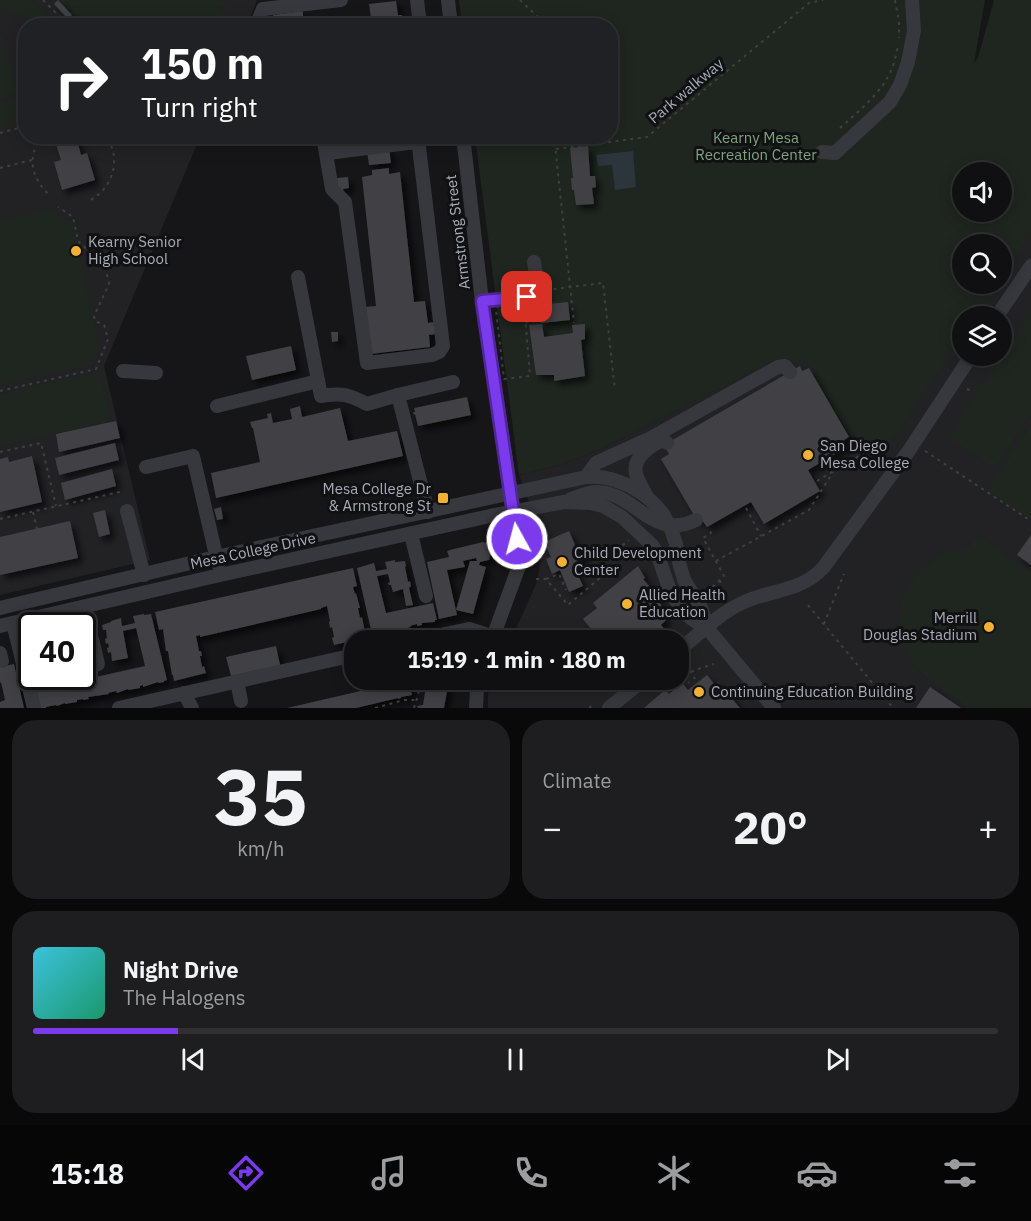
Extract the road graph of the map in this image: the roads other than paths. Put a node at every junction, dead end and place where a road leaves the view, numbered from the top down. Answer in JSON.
{"nodes":[{"id":1,"x":341,"y":0,"type":"edge"},
{"id":2,"x":417,"y":0,"type":"edge"},
{"id":3,"x":448,"y":0,"type":"edge"},
{"id":4,"x":912,"y":0,"type":"edge"},
{"id":5,"x":259,"y":18,"type":"edge"},
{"id":6,"x":419,"y":18,"type":"edge"},
{"id":7,"x":450,"y":18,"type":"edge"},
{"id":8,"x":325,"y":144,"type":"edge"},
{"id":9,"x":400,"y":144,"type":"edge"},
{"id":10,"x":417,"y":144,"type":"edge"},
{"id":11,"x":465,"y":144,"type":"edge"},
{"id":12,"x":822,"y":152,"type":"dead end"},
{"id":13,"x":327,"y":153,"type":"junction"},
{"id":14,"x":534,"y":262,"type":"dead end"},
{"id":15,"x":1031,"y":266,"type":"edge"},
{"id":16,"x":298,"y":277,"type":"dead end"},
{"id":17,"x":482,"y":301,"type":"junction"},
{"id":18,"x":1004,"y":306,"type":"edge"},
{"id":19,"x":964,"y":366,"type":"edge"},
{"id":20,"x":123,"y":371,"type":"dead end"},
{"id":21,"x":790,"y":372,"type":"dead end"},
{"id":22,"x":156,"y":373,"type":"dead end"},
{"id":23,"x":318,"y":381,"type":"junction"},
{"id":24,"x":453,"y":382,"type":"dead end"},
{"id":25,"x":398,"y":395,"type":"junction"},
{"id":26,"x":217,"y":406,"type":"dead end"},
{"id":27,"x":667,"y":443,"type":"dead end"},
{"id":28,"x":146,"y":467,"type":"dead end"},
{"id":29,"x":586,"y":477,"type":"junction"},
{"id":30,"x":511,"y":493,"type":"junction"},
{"id":31,"x":647,"y":497,"type":"junction"},
{"id":32,"x":564,"y":502,"type":"junction"},
{"id":33,"x":127,"y":511,"type":"dead end"},
{"id":34,"x":428,"y":512,"type":"junction"},
{"id":35,"x":514,"y":513,"type":"junction"},
{"id":36,"x":696,"y":520,"type":"dead end"},
{"id":37,"x":411,"y":534,"type":"junction"},
{"id":38,"x":216,"y":557,"type":"junction"},
{"id":39,"x":144,"y":575,"type":"junction"},
{"id":40,"x":220,"y":575,"type":"junction"},
{"id":41,"x":426,"y":596,"type":"dead end"},
{"id":42,"x":84,"y":607,"type":"junction"},
{"id":43,"x":0,"y":608,"type":"edge"},
{"id":44,"x":7,"y":625,"type":"edge"},
{"id":45,"x":707,"y":628,"type":"junction"},
{"id":46,"x":496,"y":630,"type":"edge"},
{"id":47,"x":689,"y":642,"type":"edge"},
{"id":48,"x":344,"y":657,"type":"edge"},
{"id":49,"x":98,"y":664,"type":"dead end"},
{"id":50,"x":237,"y":681,"type":"junction"},
{"id":51,"x":477,"y":690,"type":"edge"},
{"id":52,"x":631,"y":690,"type":"edge"},
{"id":53,"x":184,"y":693,"type":"junction"},
{"id":54,"x":241,"y":701,"type":"dead end"},
{"id":55,"x":34,"y":708,"type":"edge"},
{"id":56,"x":119,"y":708,"type":"edge"},
{"id":57,"x":192,"y":708,"type":"edge"},
{"id":58,"x":476,"y":708,"type":"edge"},
{"id":59,"x":609,"y":708,"type":"edge"},
{"id":60,"x":774,"y":708,"type":"edge"}],
"edges":[{"from":1,"to":5,"type":"street"},
{"from":2,"to":6,"type":"street"},
{"from":3,"to":7,"type":"street"},
{"from":4,"to":12,"type":"street"},
{"from":8,"to":13,"type":"street"},
{"from":9,"to":13,"type":"street"},
{"from":10,"to":13,"type":"street"},
{"from":11,"to":17,"type":"street","name":"Armstrong Street"},
{"from":14,"to":17,"type":"street"},
{"from":15,"to":18,"type":"street"},
{"from":16,"to":23,"type":"street"},
{"from":17,"to":30,"type":"street","name":"Armstrong Street"},
{"from":19,"to":45,"type":"street"},
{"from":20,"to":22,"type":"street"},
{"from":21,"to":29,"type":"street"},
{"from":23,"to":25,"type":"street"},
{"from":23,"to":26,"type":"street"},
{"from":24,"to":25,"type":"street"},
{"from":25,"to":34,"type":"street"},
{"from":27,"to":31,"type":"street"},
{"from":28,"to":38,"type":"street"},
{"from":29,"to":30,"type":"street","name":"Mesa College Drive"},
{"from":29,"to":31,"type":"street"},
{"from":30,"to":34,"type":"street","name":"Mesa College Drive"},
{"from":30,"to":35,"type":"street","name":"Armstrong Street"},
{"from":31,"to":45,"type":"street","bridge":true},
{"from":32,"to":35,"type":"street","name":"Mesa College Drive"},
{"from":32,"to":36,"type":"street"},
{"from":32,"to":45,"type":"street"},
{"from":33,"to":39,"type":"street"},
{"from":34,"to":38,"type":"street","name":"Mesa College Drive"},
{"from":35,"to":37,"type":"street","name":"Mesa College Drive"},
{"from":35,"to":46,"type":"street","name":"Armstrong Street"},
{"from":37,"to":40,"type":"street","name":"Mesa College Drive"},
{"from":37,"to":41,"type":"street"},
{"from":38,"to":39,"type":"street","name":"Mesa College Drive"},
{"from":38,"to":40,"type":"street"},
{"from":39,"to":43,"type":"street","name":"Mesa College Drive"},
{"from":40,"to":42,"type":"street","name":"Mesa College Drive"},
{"from":42,"to":44,"type":"street","name":"Mesa College Drive"},
{"from":42,"to":49,"type":"street"},
{"from":44,"to":55,"type":"street"},
{"from":45,"to":47,"type":"street"},
{"from":45,"to":60,"type":"street"},
{"from":48,"to":50,"type":"street"},
{"from":50,"to":53,"type":"street"},
{"from":50,"to":54,"type":"street"},
{"from":51,"to":58,"type":"street"},
{"from":52,"to":59,"type":"street"},
{"from":53,"to":56,"type":"street"},
{"from":53,"to":57,"type":"street"}]}
